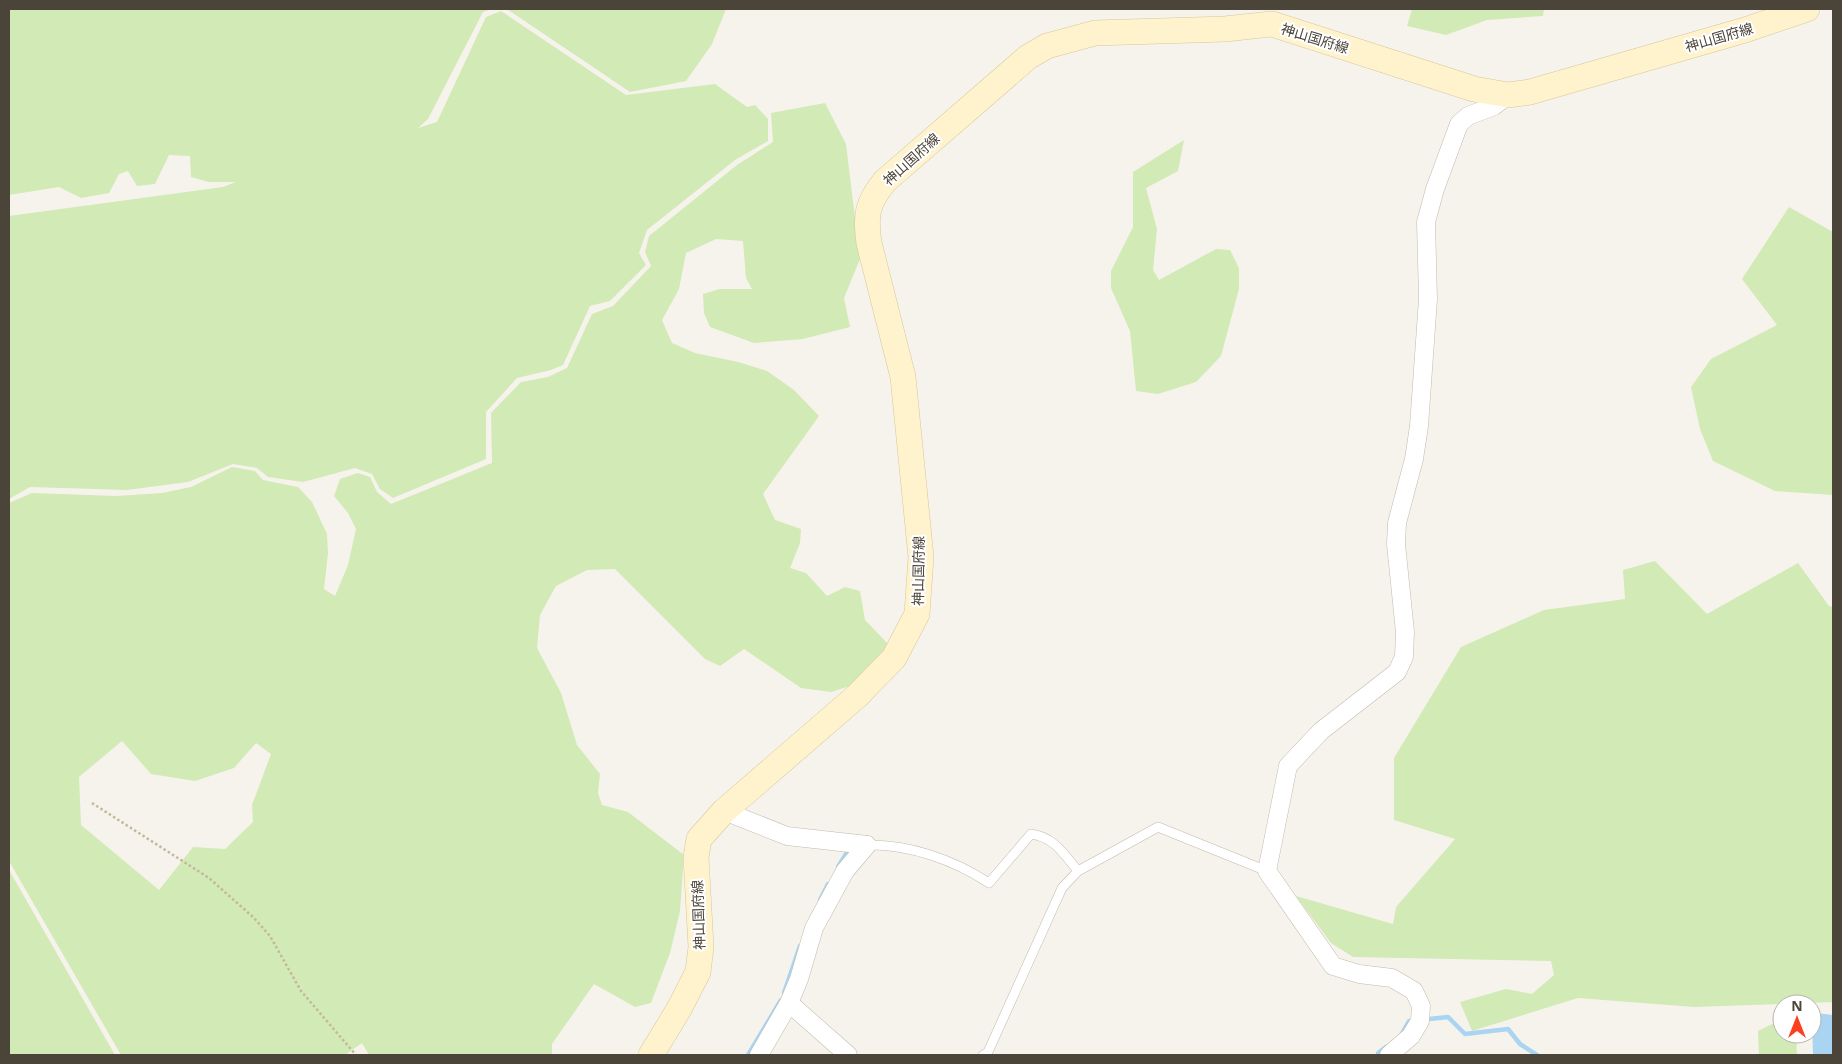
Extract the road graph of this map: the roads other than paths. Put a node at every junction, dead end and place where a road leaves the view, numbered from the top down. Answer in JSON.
{"nodes":[{"id":1,"x":1807,"y":9,"type":"edge"},
{"id":2,"x":1508,"y":95,"type":"junction"},
{"id":3,"x":724,"y":811,"type":"junction"},
{"id":4,"x":867,"y":845,"type":"junction"},
{"id":5,"x":1267,"y":870,"type":"junction"},
{"id":6,"x":1078,"y":871,"type":"junction"},
{"id":7,"x":789,"y":1003,"type":"junction"},
{"id":8,"x":650,"y":1055,"type":"edge"},
{"id":9,"x":759,"y":1055,"type":"edge"},
{"id":10,"x":848,"y":1055,"type":"edge"},
{"id":11,"x":983,"y":1055,"type":"edge"},
{"id":12,"x":1389,"y":1055,"type":"edge"}],
"edges":[{"from":1,"to":2,"type":"main road","name":"神山国府線"},
{"from":2,"to":3,"type":"main road","name":"神山国府線"},
{"from":2,"to":5,"type":"street"},
{"from":3,"to":4,"type":"street"},
{"from":3,"to":8,"type":"main road","name":"神山国府線"},
{"from":4,"to":6,"type":"lane"},
{"from":4,"to":7,"type":"street"},
{"from":5,"to":6,"type":"lane"},
{"from":5,"to":12,"type":"street"},
{"from":6,"to":11,"type":"lane"},
{"from":7,"to":9,"type":"street"},
{"from":7,"to":10,"type":"street"}]}
